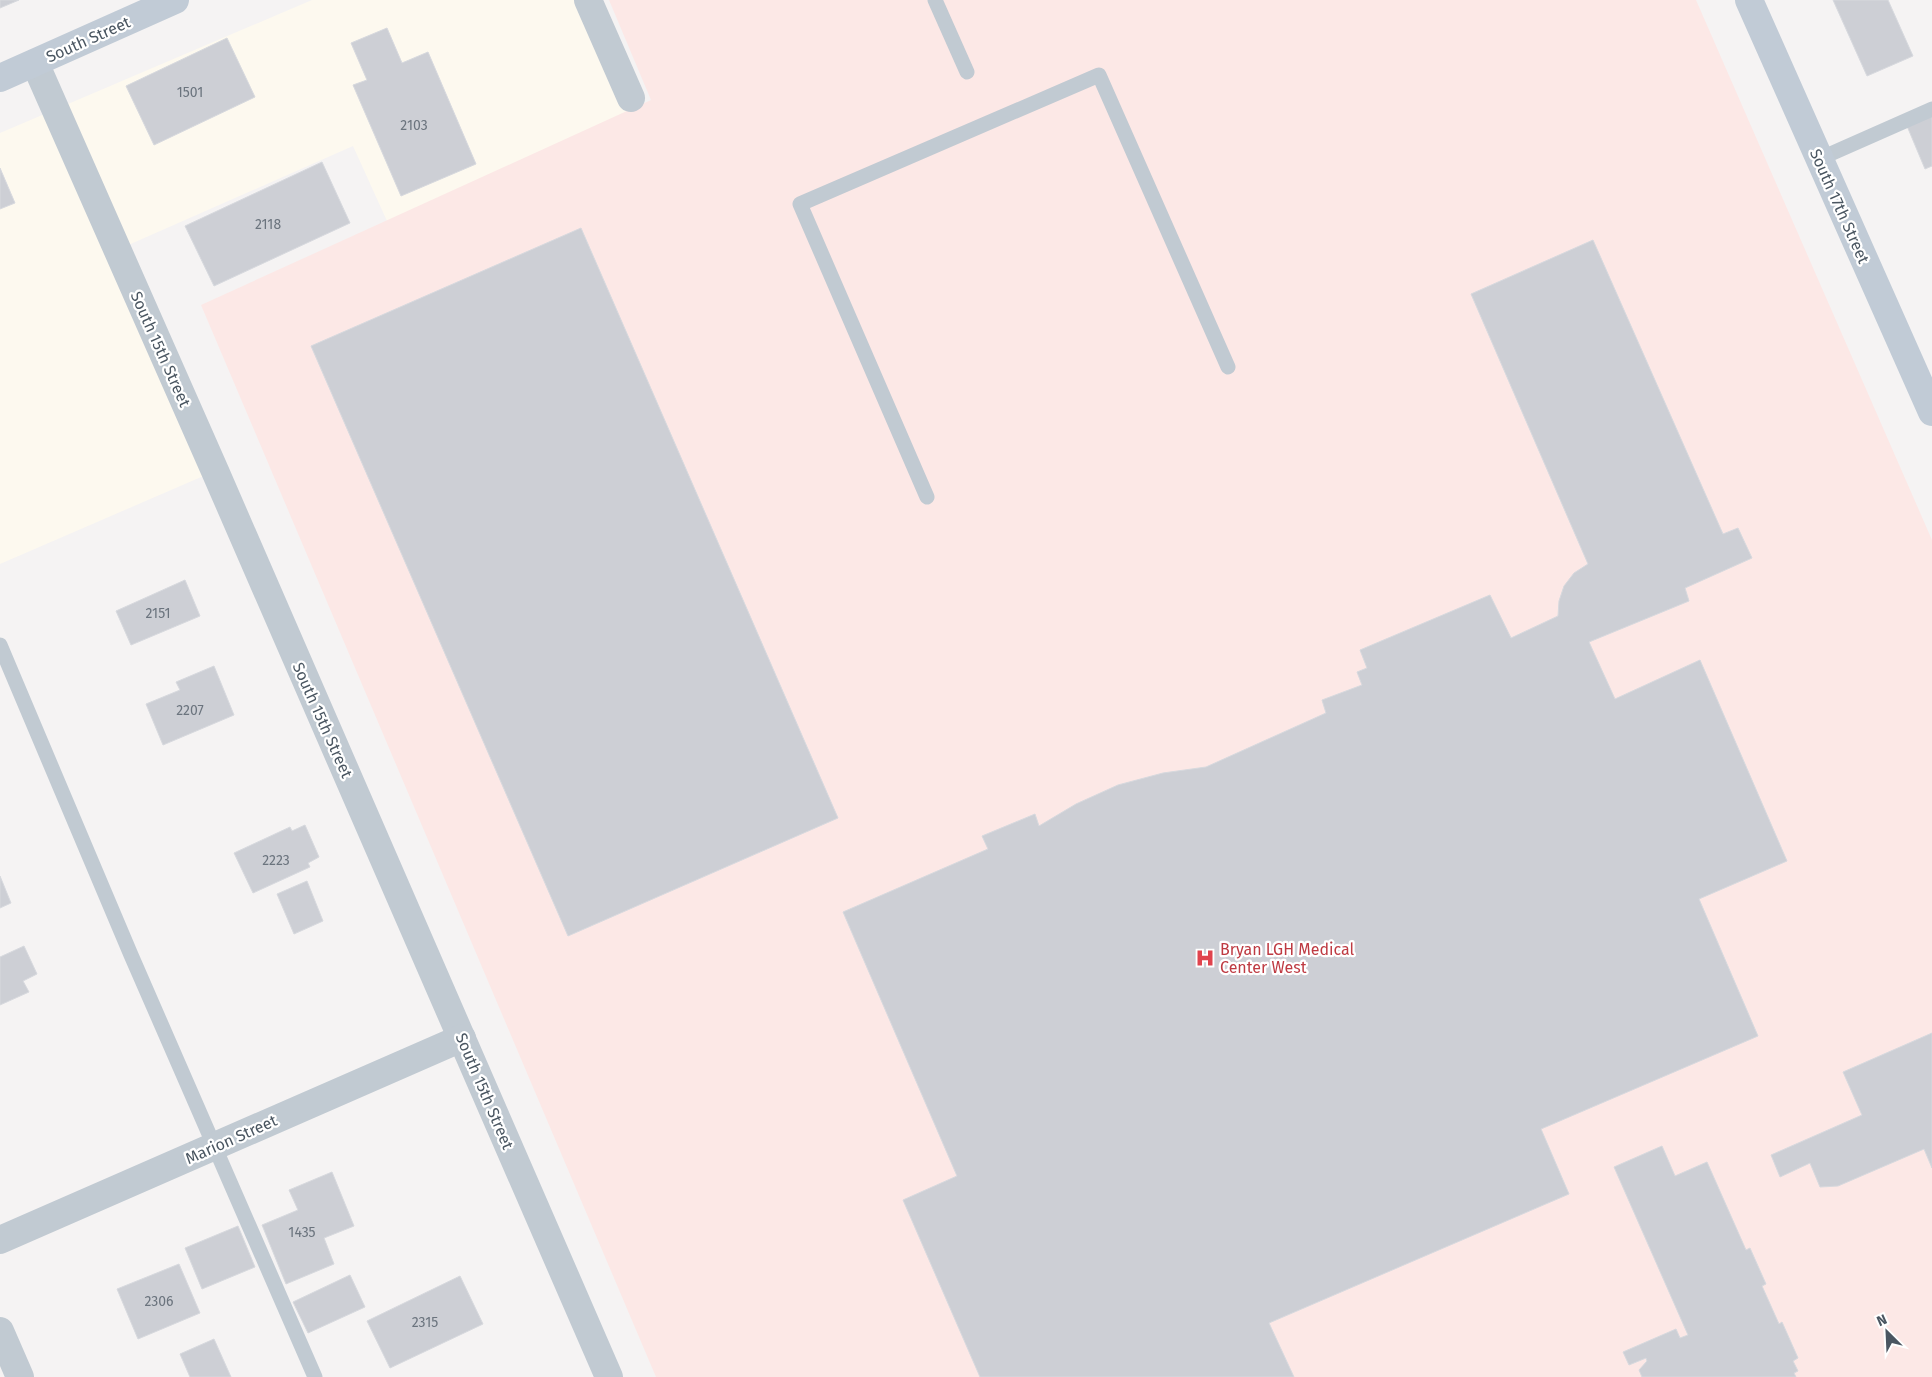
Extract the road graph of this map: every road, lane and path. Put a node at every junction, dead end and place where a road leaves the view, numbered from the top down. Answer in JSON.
{"nodes":[{"id":1,"x":175,"y":0,"type":"edge"},
{"id":2,"x":588,"y":0,"type":"edge"},
{"id":3,"x":935,"y":0,"type":"edge"},
{"id":4,"x":1749,"y":0,"type":"edge"},
{"id":5,"x":35,"y":63,"type":"junction"},
{"id":6,"x":967,"y":72,"type":"dead end"},
{"id":7,"x":0,"y":78,"type":"edge"},
{"id":8,"x":631,"y":98,"type":"dead end"},
{"id":9,"x":1932,"y":109,"type":"edge"},
{"id":10,"x":1819,"y":159,"type":"junction"},
{"id":11,"x":1228,"y":368,"type":"dead end"},
{"id":12,"x":1929,"y":399,"type":"edge"},
{"id":13,"x":926,"y":497,"type":"dead end"},
{"id":14,"x":0,"y":645,"type":"edge"},
{"id":15,"x":462,"y":1038,"type":"junction"},
{"id":16,"x":215,"y":1146,"type":"junction"},
{"id":17,"x":0,"y":1240,"type":"edge"},
{"id":18,"x":0,"y":1330,"type":"edge"},
{"id":19,"x":20,"y":1377,"type":"edge"},
{"id":20,"x":315,"y":1377,"type":"edge"},
{"id":21,"x":609,"y":1377,"type":"edge"}],
"edges":[{"from":1,"to":5,"type":"main road","name":"South Street"},
{"from":2,"to":8,"type":"street"},
{"from":3,"to":6,"type":"lane"},
{"from":4,"to":10,"type":"main road","name":"South 17th Street"},
{"from":5,"to":7,"type":"main road","name":"South Street"},
{"from":5,"to":15,"type":"street","name":"South 15th Street"},
{"from":9,"to":10,"type":"lane"},
{"from":10,"to":12,"type":"main road","name":"South 17th Street"},
{"from":11,"to":13,"type":"lane"},
{"from":14,"to":16,"type":"lane"},
{"from":15,"to":16,"type":"street","name":"Marion Street"},
{"from":15,"to":21,"type":"street","name":"South 15th Street"},
{"from":16,"to":17,"type":"street","name":"Marion Street"},
{"from":16,"to":20,"type":"lane"},
{"from":18,"to":19,"type":"street"}]}
